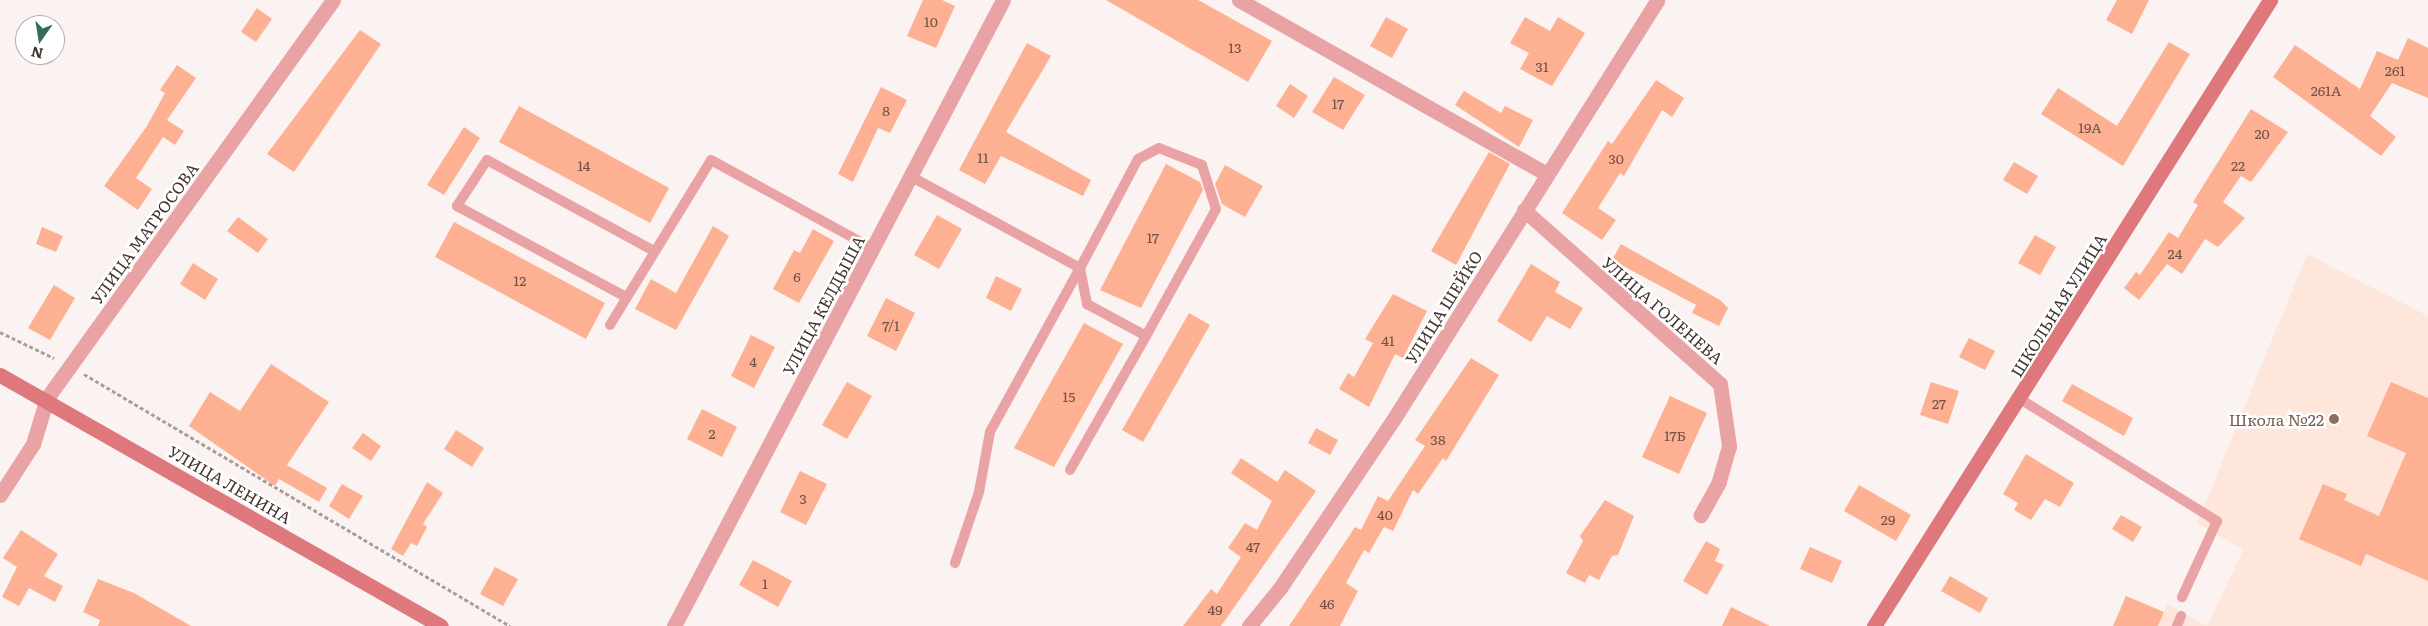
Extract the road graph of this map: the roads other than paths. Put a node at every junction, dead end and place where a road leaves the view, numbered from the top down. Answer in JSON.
{"nodes":[{"id":1,"x":333,"y":0,"type":"edge"},
{"id":2,"x":1002,"y":0,"type":"edge"},
{"id":3,"x":1239,"y":0,"type":"edge"},
{"id":4,"x":1657,"y":0,"type":"edge"},
{"id":5,"x":2270,"y":0,"type":"edge"},
{"id":6,"x":1547,"y":174,"type":"junction"},
{"id":7,"x":910,"y":176,"type":"junction"},
{"id":8,"x":1524,"y":210,"type":"junction"},
{"id":9,"x":872,"y":248,"type":"junction"},
{"id":10,"x":654,"y":252,"type":"junction"},
{"id":11,"x":1080,"y":268,"type":"junction"},
{"id":12,"x":626,"y":297,"type":"junction"},
{"id":13,"x":610,"y":325,"type":"dead end"},
{"id":14,"x":1146,"y":336,"type":"junction"},
{"id":15,"x":0,"y":375,"type":"edge"},
{"id":16,"x":47,"y":398,"type":"junction"},
{"id":17,"x":2020,"y":399,"type":"junction"},
{"id":18,"x":1070,"y":470,"type":"dead end"},
{"id":19,"x":0,"y":495,"type":"edge"},
{"id":20,"x":1701,"y":515,"type":"dead end"},
{"id":21,"x":955,"y":563,"type":"dead end"},
{"id":22,"x":2182,"y":596,"type":"dead end"},
{"id":23,"x":441,"y":626,"type":"edge"},
{"id":24,"x":674,"y":626,"type":"edge"},
{"id":25,"x":1249,"y":626,"type":"edge"},
{"id":26,"x":1874,"y":626,"type":"edge"}],
"edges":[{"from":1,"to":16,"type":"street","name":"УЛИЦА МАТРОСОВА"},
{"from":2,"to":7,"type":"street","name":"УЛИЦА КЕЛДЫША"},
{"from":3,"to":6,"type":"street"},
{"from":4,"to":6,"type":"street","name":"УЛИЦА ШЕЙКО"},
{"from":5,"to":17,"type":"street","name":"ШКОЛЬНАЯ УЛИЦА"},
{"from":6,"to":8,"type":"street","name":"УЛИЦА ШЕЙКО"},
{"from":7,"to":9,"type":"street","name":"УЛИЦА КЕЛДЫША"},
{"from":7,"to":11,"type":"lane"},
{"from":8,"to":20,"type":"street","name":"УЛИЦА ГОЛЕНЕВА"},
{"from":8,"to":25,"type":"street","name":"УЛИЦА ШЕЙКО"},
{"from":9,"to":10,"type":"lane"},
{"from":9,"to":24,"type":"street","name":"УЛИЦА КЕЛДЫША"},
{"from":10,"to":12,"type":"lane"},
{"from":10,"to":12,"type":"lane"},
{"from":11,"to":14,"type":"lane"},
{"from":11,"to":14,"type":"lane"},
{"from":11,"to":21,"type":"lane"},
{"from":12,"to":13,"type":"lane"},
{"from":14,"to":18,"type":"lane"},
{"from":15,"to":16,"type":"street","name":"УЛИЦА ЛЕНИНА"},
{"from":16,"to":19,"type":"street","name":"УЛИЦА МАТРОСОВА"},
{"from":16,"to":23,"type":"street","name":"УЛИЦА ЛЕНИНА"},
{"from":17,"to":22,"type":"lane"},
{"from":17,"to":26,"type":"street","name":"ШКОЛЬНАЯ УЛИЦА"}]}
